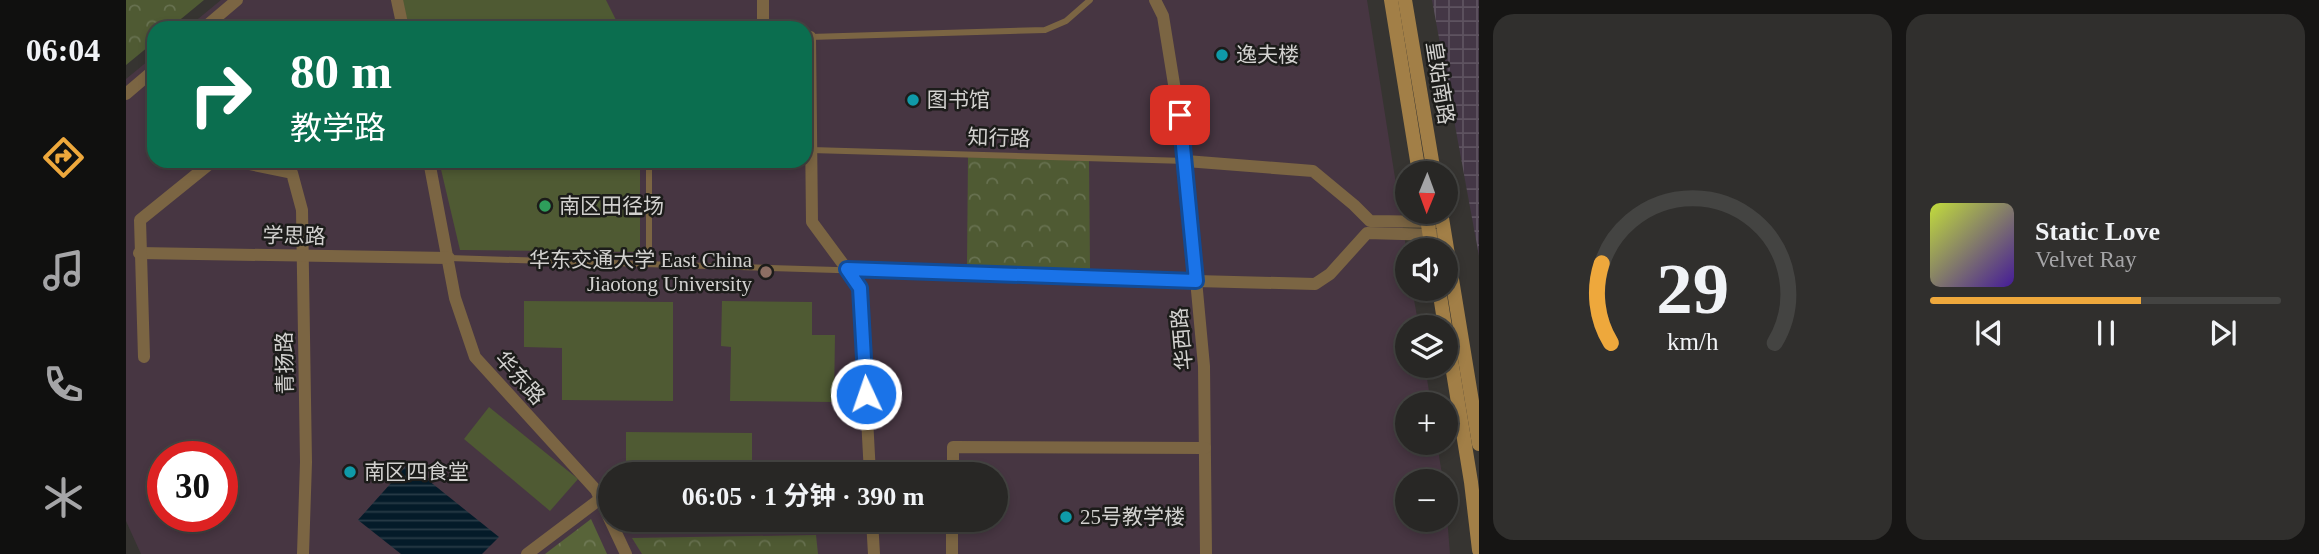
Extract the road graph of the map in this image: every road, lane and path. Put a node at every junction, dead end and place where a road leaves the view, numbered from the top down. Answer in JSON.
{"nodes":[{"id":1,"x":237,"y":0,"type":"edge"},
{"id":2,"x":397,"y":0,"type":"edge"},
{"id":3,"x":763,"y":0,"type":"edge"},
{"id":4,"x":1090,"y":0,"type":"edge"},
{"id":5,"x":1155,"y":0,"type":"edge"},
{"id":6,"x":1391,"y":0,"type":"edge"},
{"id":7,"x":1405,"y":0,"type":"edge"},
{"id":8,"x":212,"y":21,"type":"edge"},
{"id":9,"x":401,"y":21,"type":"edge"},
{"id":10,"x":764,"y":21,"type":"edge"},
{"id":11,"x":812,"y":37,"type":"edge"},
{"id":12,"x":147,"y":76,"type":"edge"},
{"id":13,"x":126,"y":94,"type":"edge"},
{"id":14,"x":812,"y":150,"type":"edge"},
{"id":15,"x":1186,"y":161,"type":"junction"},
{"id":16,"x":1417,"y":161,"type":"edge"},
{"id":17,"x":1432,"y":161,"type":"edge"},
{"id":18,"x":204,"y":168,"type":"edge"},
{"id":19,"x":268,"y":168,"type":"edge"},
{"id":20,"x":430,"y":168,"type":"edge"},
{"id":21,"x":649,"y":168,"type":"edge"},
{"id":22,"x":812,"y":168,"type":"edge"},
{"id":23,"x":1395,"y":222,"type":"edge"},
{"id":24,"x":1428,"y":224,"type":"edge"},
{"id":25,"x":1435,"y":224,"type":"edge"},
{"id":26,"x":139,"y":253,"type":"junction"},
{"id":27,"x":303,"y":255,"type":"junction"},
{"id":28,"x":449,"y":257,"type":"junction"},
{"id":29,"x":649,"y":263,"type":"junction"},
{"id":30,"x":847,"y":269,"type":"junction"},
{"id":31,"x":1196,"y":281,"type":"junction"},
{"id":32,"x":144,"y":357,"type":"dead end"},
{"id":33,"x":1453,"y":378,"type":"edge"},
{"id":34,"x":1479,"y":444,"type":"edge"},
{"id":35,"x":1205,"y":449,"type":"junction"},
{"id":36,"x":869,"y":462,"type":"edge"},
{"id":37,"x":953,"y":462,"type":"edge"},
{"id":38,"x":598,"y":494,"type":"edge"},
{"id":39,"x":598,"y":501,"type":"edge"},
{"id":40,"x":616,"y":532,"type":"edge"},
{"id":41,"x":873,"y":532,"type":"edge"},
{"id":42,"x":952,"y":532,"type":"edge"},
{"id":43,"x":1479,"y":551,"type":"edge"},
{"id":44,"x":303,"y":554,"type":"edge"},
{"id":45,"x":527,"y":554,"type":"edge"},
{"id":46,"x":626,"y":554,"type":"edge"},
{"id":47,"x":874,"y":554,"type":"edge"},
{"id":48,"x":952,"y":554,"type":"edge"},
{"id":49,"x":1206,"y":554,"type":"edge"}],
"edges":[{"from":1,"to":8,"type":"street"},
{"from":2,"to":9,"type":"street"},
{"from":3,"to":10,"type":"street"},
{"from":4,"to":11,"type":"lane"},
{"from":5,"to":15,"type":"street","name":"华西路"},
{"from":6,"to":16,"type":"street","name":"皇姑南路"},
{"from":7,"to":17,"type":"street","name":"皇姑南路"},
{"from":12,"to":13,"type":"street"},
{"from":14,"to":15,"type":"lane","name":"知行路"},
{"from":15,"to":23,"type":"street"},
{"from":15,"to":31,"type":"street","name":"华西路"},
{"from":18,"to":26,"type":"street"},
{"from":19,"to":27,"type":"street","name":"青扬路"},
{"from":20,"to":28,"type":"street","name":"华东路"},
{"from":21,"to":29,"type":"lane"},
{"from":22,"to":30,"type":"street"},
{"from":24,"to":31,"type":"street"},
{"from":25,"to":34,"type":"street"},
{"from":26,"to":27,"type":"street","name":"学思路"},
{"from":26,"to":32,"type":"street"},
{"from":27,"to":28,"type":"street","name":"学思路"},
{"from":27,"to":44,"type":"street","name":"青扬路"},
{"from":28,"to":29,"type":"lane"},
{"from":28,"to":38,"type":"street","name":"华东路"},
{"from":29,"to":30,"type":"lane"},
{"from":30,"to":31,"type":"lane"},
{"from":30,"to":36,"type":"street"},
{"from":31,"to":35,"type":"street","name":"华西路"},
{"from":33,"to":43,"type":"street"},
{"from":35,"to":37,"type":"street"},
{"from":35,"to":49,"type":"street","name":"华西路"},
{"from":39,"to":45,"type":"street"},
{"from":40,"to":46,"type":"street","name":"华东路"},
{"from":41,"to":47,"type":"street"},
{"from":42,"to":48,"type":"street"}]}
